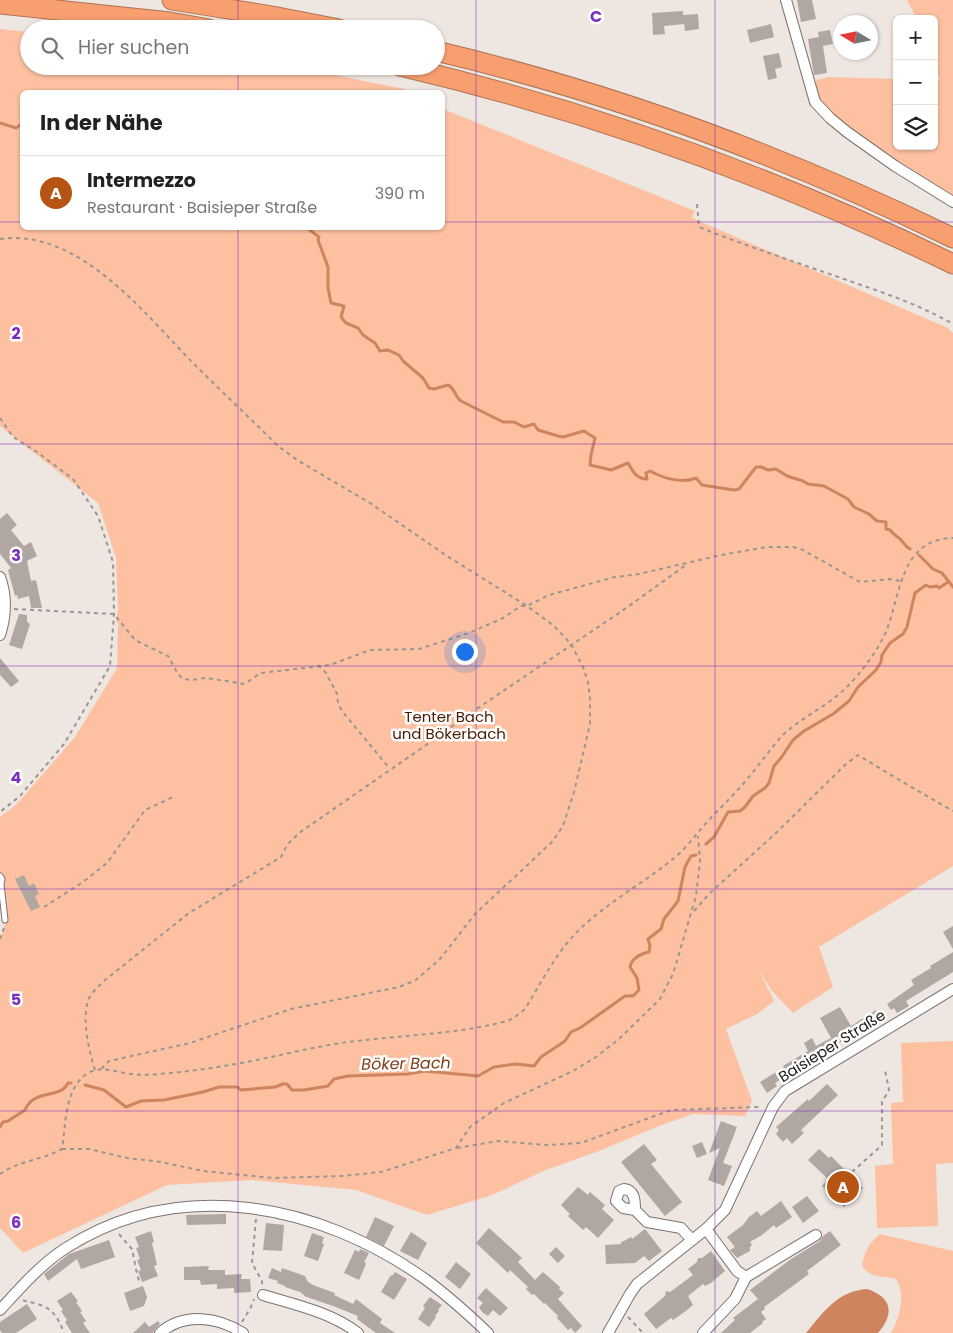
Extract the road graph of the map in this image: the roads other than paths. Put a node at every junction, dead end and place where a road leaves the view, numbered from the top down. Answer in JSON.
{"nodes":[{"id":1,"x":172,"y":0,"type":"edge"},
{"id":2,"x":786,"y":0,"type":"edge"},
{"id":3,"x":0,"y":4,"type":"edge"},
{"id":4,"x":151,"y":20,"type":"edge"},
{"id":5,"x":293,"y":20,"type":"edge"},
{"id":6,"x":445,"y":53,"type":"edge"},
{"id":7,"x":437,"y":75,"type":"edge"},
{"id":8,"x":953,"y":202,"type":"edge"},
{"id":9,"x":953,"y":238,"type":"edge"},
{"id":10,"x":953,"y":264,"type":"edge"},
{"id":11,"x":0,"y":577,"type":"edge"},
{"id":12,"x":0,"y":635,"type":"edge"},
{"id":13,"x":0,"y":876,"type":"edge"},
{"id":14,"x":5,"y":920,"type":"road end"},
{"id":15,"x":953,"y":989,"type":"edge"},
{"id":16,"x":635,"y":1210,"type":"dead end"},
{"id":17,"x":706,"y":1229,"type":"junction"},
{"id":18,"x":816,"y":1234,"type":"dead end"},
{"id":19,"x":692,"y":1240,"type":"junction"},
{"id":20,"x":746,"y":1277,"type":"junction"},
{"id":21,"x":259,"y":1295,"type":"road end"},
{"id":22,"x":0,"y":1310,"type":"edge"},
{"id":23,"x":160,"y":1333,"type":"edge"},
{"id":24,"x":243,"y":1333,"type":"edge"},
{"id":25,"x":358,"y":1333,"type":"edge"},
{"id":26,"x":488,"y":1333,"type":"edge"},
{"id":27,"x":608,"y":1333,"type":"edge"},
{"id":28,"x":703,"y":1333,"type":"edge"}],
"edges":[{"from":1,"to":5,"type":"highway"},
{"from":2,"to":8,"type":"street"},
{"from":3,"to":4,"type":"highway"},
{"from":6,"to":9,"type":"highway"},
{"from":7,"to":10,"type":"highway"},
{"from":11,"to":12,"type":"street"},
{"from":13,"to":14,"type":"lane"},
{"from":15,"to":17,"type":"street","name":"Baisieper Straße"},
{"from":16,"to":19,"type":"street"},
{"from":17,"to":19,"type":"street","name":"Baisieper Straße"},
{"from":17,"to":20,"type":"street"},
{"from":18,"to":20,"type":"street"},
{"from":19,"to":27,"type":"street","name":"Baisieper Straße"},
{"from":20,"to":28,"type":"street"},
{"from":21,"to":25,"type":"street"},
{"from":22,"to":26,"type":"street"},
{"from":23,"to":24,"type":"street"}]}
